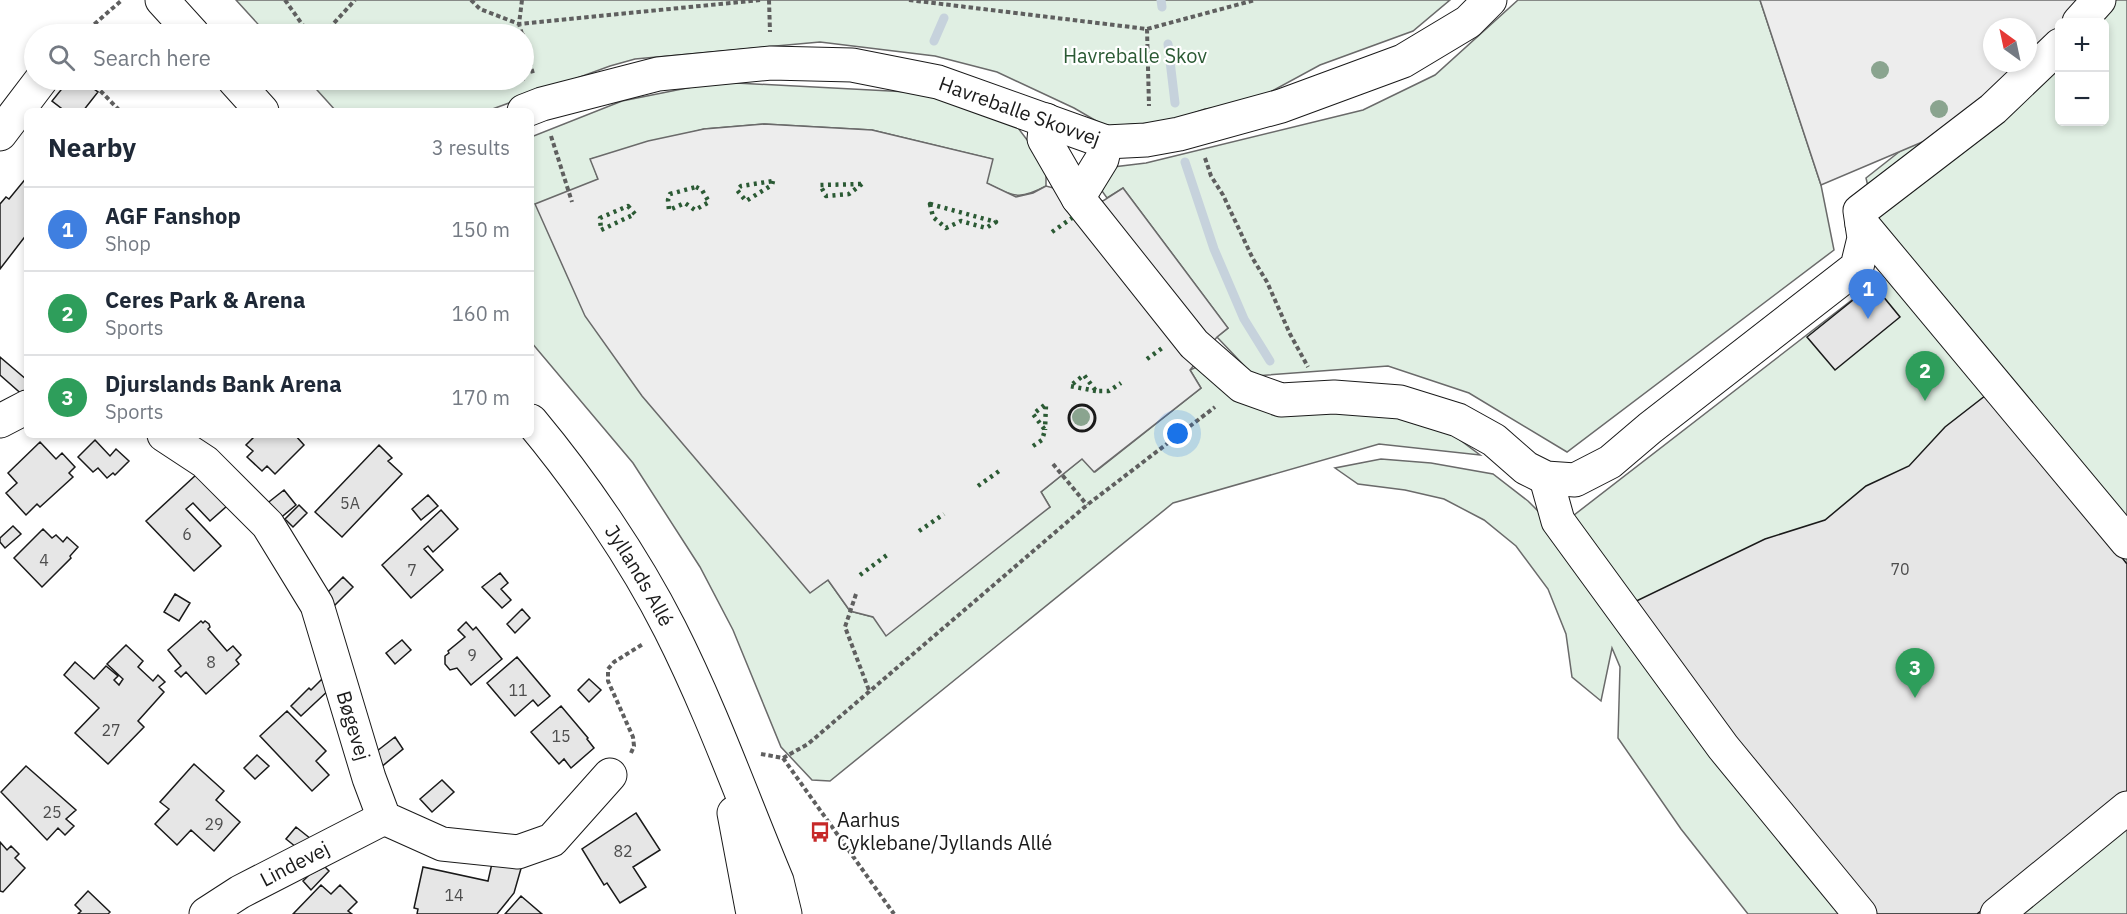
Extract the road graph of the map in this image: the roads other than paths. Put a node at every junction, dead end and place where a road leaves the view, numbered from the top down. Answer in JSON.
{"nodes":[{"id":1,"x":162,"y":0,"type":"edge"},
{"id":2,"x":1490,"y":0,"type":"edge"},
{"id":3,"x":2099,"y":0,"type":"edge"},
{"id":4,"x":2083,"y":18,"type":"edge"},
{"id":5,"x":184,"y":24,"type":"edge"},
{"id":6,"x":2055,"y":50,"type":"edge"},
{"id":7,"x":34,"y":90,"type":"edge"},
{"id":8,"x":243,"y":90,"type":"edge"},
{"id":9,"x":259,"y":108,"type":"edge"},
{"id":10,"x":533,"y":108,"type":"edge"},
{"id":11,"x":1046,"y":120,"type":"junction"},
{"id":12,"x":0,"y":134,"type":"edge"},
{"id":13,"x":1106,"y":142,"type":"junction"},
{"id":14,"x":1078,"y":198,"type":"junction"},
{"id":15,"x":1862,"y":224,"type":"junction"},
{"id":16,"x":24,"y":409,"type":"edge"},
{"id":17,"x":0,"y":421,"type":"edge"},
{"id":18,"x":534,"y":425,"type":"edge"},
{"id":19,"x":169,"y":438,"type":"edge"},
{"id":20,"x":1546,"y":478,"type":"junction"},
{"id":21,"x":2127,"y":542,"type":"edge"},
{"id":22,"x":722,"y":746,"type":"junction"},
{"id":23,"x":610,"y":775,"type":"road end"},
{"id":24,"x":2127,"y":808,"type":"edge"},
{"id":25,"x":384,"y":818,"type":"junction"},
{"id":26,"x":206,"y":914,"type":"edge"},
{"id":27,"x":753,"y":914,"type":"edge"},
{"id":28,"x":785,"y":914,"type":"edge"},
{"id":29,"x":1860,"y":914,"type":"edge"},
{"id":30,"x":1997,"y":914,"type":"edge"}],
"edges":[{"from":1,"to":5,"type":"street"},
{"from":2,"to":13,"type":"street","name":"Havreballe Skovvej"},
{"from":3,"to":4,"type":"street"},
{"from":6,"to":15,"type":"street"},
{"from":7,"to":12,"type":"street"},
{"from":8,"to":9,"type":"street"},
{"from":10,"to":11,"type":"street","name":"Havreballe Skovvej"},
{"from":11,"to":13,"type":"street","name":"Havreballe Skovvej"},
{"from":11,"to":14,"type":"street"},
{"from":13,"to":14,"type":"street"},
{"from":14,"to":20,"type":"street"},
{"from":15,"to":20,"type":"street"},
{"from":15,"to":21,"type":"street"},
{"from":16,"to":17,"type":"street"},
{"from":18,"to":22,"type":"street","name":"Jyllands Allé"},
{"from":19,"to":25,"type":"street","name":"Bøgevej"},
{"from":20,"to":29,"type":"street"},
{"from":22,"to":27,"type":"street","name":"Jyllands Allé"},
{"from":22,"to":28,"type":"street","name":"Jyllands Allé"},
{"from":23,"to":25,"type":"street"},
{"from":24,"to":30,"type":"street"},
{"from":25,"to":26,"type":"street","name":"Lindevej"}]}
